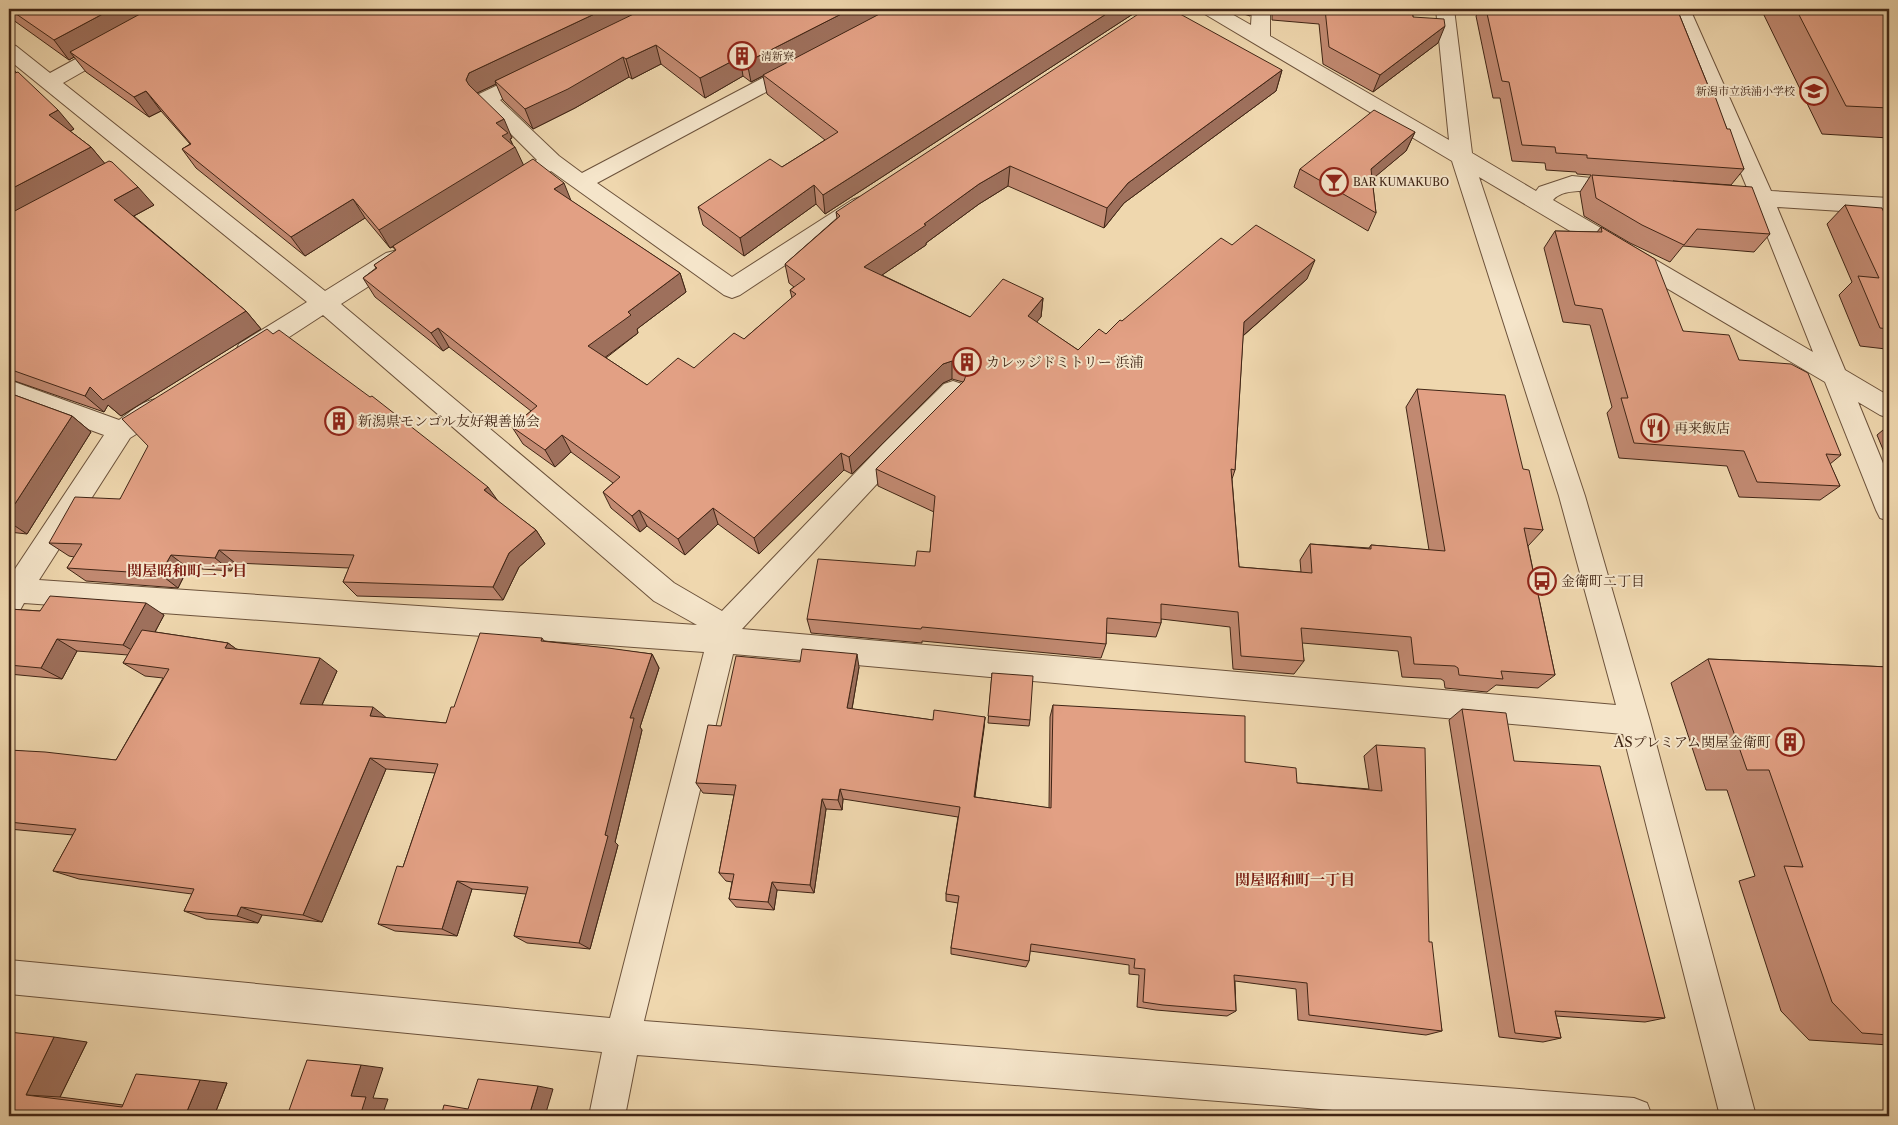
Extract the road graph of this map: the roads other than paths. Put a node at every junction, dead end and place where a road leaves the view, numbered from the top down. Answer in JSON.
{"nodes":[{"id":1,"x":1210,"y":9,"type":"edge"},
{"id":2,"x":1261,"y":9,"type":"edge"},
{"id":3,"x":1445,"y":9,"type":"edge"},
{"id":4,"x":1676,"y":10,"type":"edge"},
{"id":5,"x":129,"y":37,"type":"edge"},
{"id":6,"x":1260,"y":38,"type":"junction"},
{"id":7,"x":9,"y":50,"type":"edge"},
{"id":8,"x":811,"y":60,"type":"edge"},
{"id":9,"x":547,"y":69,"type":"edge"},
{"id":10,"x":38,"y":82,"type":"junction"},
{"id":11,"x":1462,"y":158,"type":"junction"},
{"id":12,"x":551,"y":161,"type":"junction"},
{"id":13,"x":582,"y":182,"type":"junction"},
{"id":14,"x":1639,"y":188,"type":"edge"},
{"id":15,"x":1725,"y":195,"type":"edge"},
{"id":16,"x":874,"y":196,"type":"edge"},
{"id":17,"x":492,"y":198,"type":"edge"},
{"id":18,"x":1763,"y":198,"type":"junction"},
{"id":19,"x":1540,"y":202,"type":"junction"},
{"id":20,"x":1889,"y":206,"type":"edge"},
{"id":21,"x":408,"y":251,"type":"edge"},
{"id":22,"x":324,"y":303,"type":"junction"},
{"id":23,"x":231,"y":362,"type":"edge"},
{"id":24,"x":1837,"y":379,"type":"junction"},
{"id":25,"x":9,"y":390,"type":"edge"},
{"id":26,"x":953,"y":392,"type":"edge"},
{"id":27,"x":180,"y":394,"type":"edge"},
{"id":28,"x":1889,"y":408,"type":"edge"},
{"id":29,"x":121,"y":431,"type":"junction"},
{"id":30,"x":1889,"y":510,"type":"edge"},
{"id":31,"x":11,"y":595,"type":"edge"},
{"id":32,"x":723,"y":633,"type":"junction"},
{"id":33,"x":1635,"y":721,"type":"junction"},
{"id":34,"x":9,"y":976,"type":"edge"},
{"id":35,"x":623,"y":1037,"type":"junction"},
{"id":36,"x":607,"y":1116,"type":"edge"},
{"id":37,"x":1634,"y":1116,"type":"edge"},
{"id":38,"x":1738,"y":1116,"type":"edge"}],
"edges":[{"from":1,"to":6,"type":"street"},
{"from":2,"to":6,"type":"street"},
{"from":3,"to":11,"type":"street"},
{"from":4,"to":18,"type":"street"},
{"from":5,"to":10,"type":"street"},
{"from":6,"to":11,"type":"street"},
{"from":7,"to":10,"type":"street"},
{"from":8,"to":13,"type":"street"},
{"from":9,"to":12,"type":"street"},
{"from":10,"to":22,"type":"street"},
{"from":11,"to":19,"type":"street"},
{"from":11,"to":33,"type":"street"},
{"from":12,"to":13,"type":"street"},
{"from":12,"to":17,"type":"street"},
{"from":13,"to":16,"type":"street"},
{"from":14,"to":19,"type":"street"},
{"from":15,"to":18,"type":"street"},
{"from":18,"to":20,"type":"street"},
{"from":18,"to":24,"type":"street"},
{"from":19,"to":24,"type":"street"},
{"from":21,"to":22,"type":"street"},
{"from":22,"to":23,"type":"street"},
{"from":22,"to":32,"type":"street"},
{"from":24,"to":28,"type":"street"},
{"from":24,"to":30,"type":"street"},
{"from":25,"to":29,"type":"street"},
{"from":26,"to":32,"type":"street"},
{"from":27,"to":29,"type":"street"},
{"from":29,"to":31,"type":"street"},
{"from":31,"to":32,"type":"street"},
{"from":32,"to":33,"type":"street"},
{"from":32,"to":35,"type":"street"},
{"from":33,"to":38,"type":"street"},
{"from":34,"to":35,"type":"street"},
{"from":35,"to":36,"type":"street"},
{"from":35,"to":37,"type":"street"}]}
